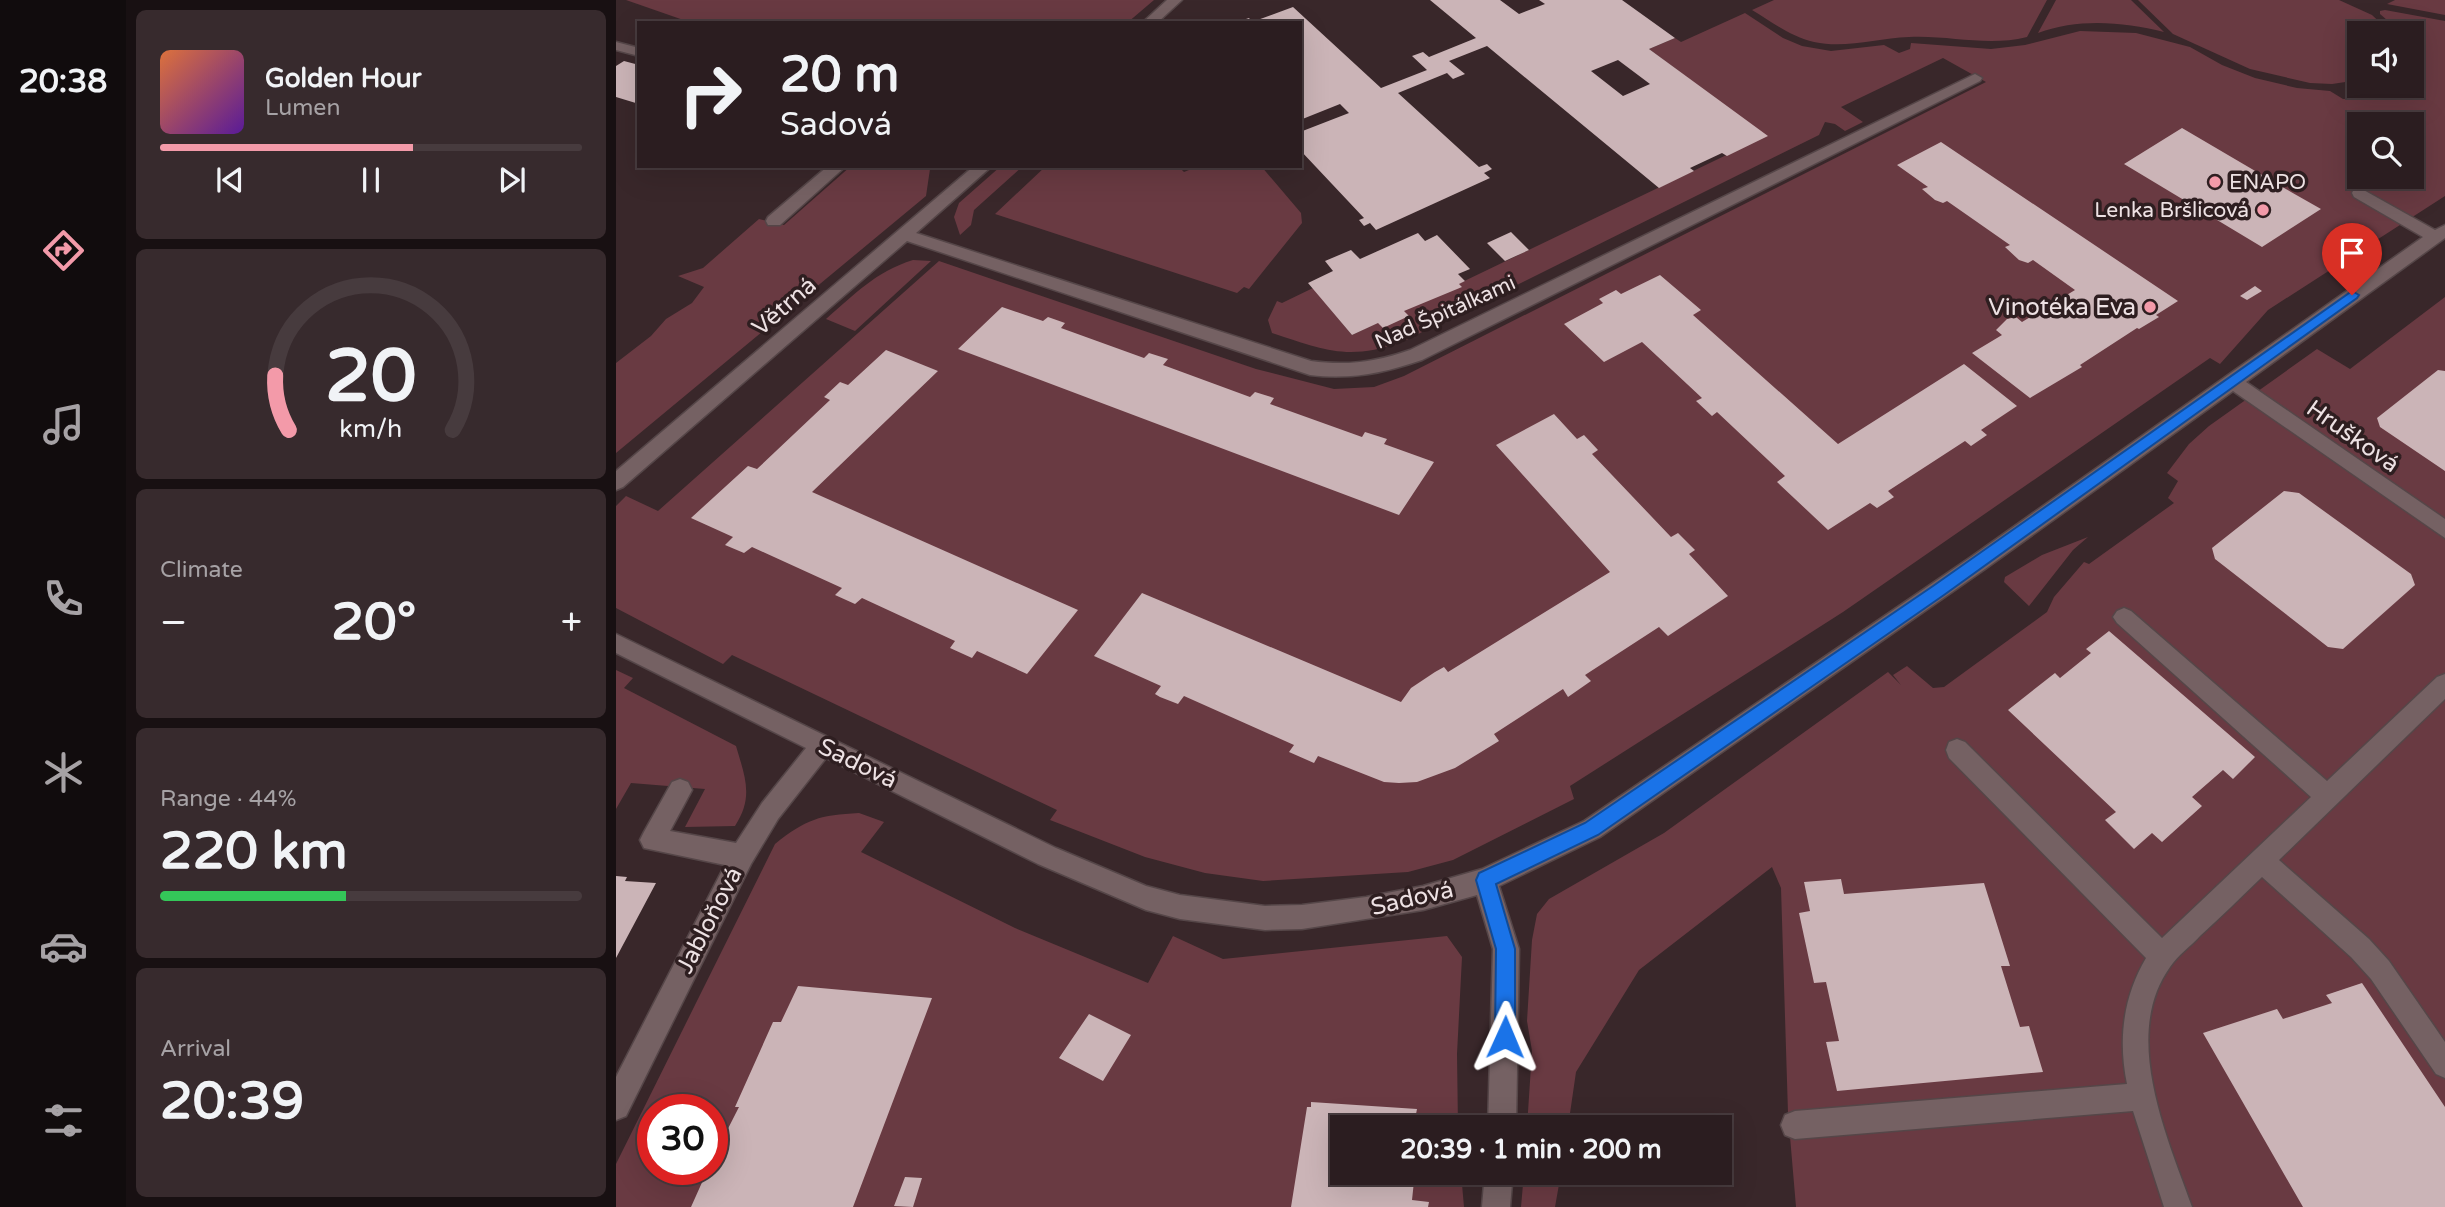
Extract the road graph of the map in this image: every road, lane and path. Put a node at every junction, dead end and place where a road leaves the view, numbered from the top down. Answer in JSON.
{"nodes":[{"id":1,"x":1175,"y":0,"type":"edge"},
{"id":2,"x":1151,"y":21,"type":"edge"},
{"id":3,"x":616,"y":47,"type":"edge"},
{"id":4,"x":637,"y":52,"type":"edge"},
{"id":5,"x":1975,"y":78,"type":"dead end"},
{"id":6,"x":836,"y":168,"type":"edge"},
{"id":7,"x":980,"y":169,"type":"edge"},
{"id":8,"x":2360,"y":193,"type":"dead end"},
{"id":9,"x":774,"y":221,"type":"dead end"},
{"id":10,"x":2440,"y":234,"type":"edge"},
{"id":11,"x":905,"y":235,"type":"junction"},
{"id":12,"x":2233,"y":382,"type":"junction"},
{"id":13,"x":616,"y":482,"type":"edge"},
{"id":14,"x":2445,"y":530,"type":"edge"},
{"id":15,"x":2124,"y":617,"type":"dead end"},
{"id":16,"x":616,"y":643,"type":"edge"},
{"id":17,"x":2445,"y":684,"type":"edge"},
{"id":18,"x":822,"y":746,"type":"junction"},
{"id":19,"x":1957,"y":750,"type":"dead end"},
{"id":20,"x":681,"y":790,"type":"dead end"},
{"id":21,"x":2327,"y":796,"type":"junction"},
{"id":22,"x":742,"y":856,"type":"junction"},
{"id":23,"x":2260,"y":860,"type":"junction"},
{"id":24,"x":1485,"y":880,"type":"junction"},
{"id":25,"x":2162,"y":956,"type":"junction"},
{"id":26,"x":2445,"y":1065,"type":"edge"},
{"id":27,"x":2140,"y":1097,"type":"junction"},
{"id":28,"x":616,"y":1106,"type":"edge"},
{"id":29,"x":1502,"y":1115,"type":"edge"},
{"id":30,"x":1795,"y":1125,"type":"dead end"},
{"id":31,"x":1498,"y":1185,"type":"edge"},
{"id":32,"x":1496,"y":1207,"type":"edge"},
{"id":33,"x":2178,"y":1207,"type":"edge"}],
"edges":[{"from":1,"to":2,"type":"street"},
{"from":3,"to":4,"type":"street"},
{"from":5,"to":11,"type":"street","name":"Nad Špitálkami"},
{"from":6,"to":9,"type":"street"},
{"from":7,"to":11,"type":"street","name":"Větrná"},
{"from":8,"to":10,"type":"street"},
{"from":10,"to":12,"type":"street","name":"Sadová"},
{"from":11,"to":13,"type":"street","name":"Větrná"},
{"from":12,"to":14,"type":"street","name":"Hrušková"},
{"from":12,"to":24,"type":"street","name":"Sadová"},
{"from":15,"to":21,"type":"street"},
{"from":16,"to":18,"type":"street","name":"Sadová"},
{"from":17,"to":21,"type":"street"},
{"from":18,"to":22,"type":"street","name":"Jabloňová"},
{"from":18,"to":24,"type":"street","name":"Sadová"},
{"from":19,"to":25,"type":"street"},
{"from":20,"to":22,"type":"street"},
{"from":21,"to":23,"type":"street"},
{"from":22,"to":28,"type":"street","name":"Jabloňová"},
{"from":23,"to":25,"type":"street"},
{"from":23,"to":26,"type":"street"},
{"from":24,"to":29,"type":"street"},
{"from":25,"to":27,"type":"street"},
{"from":27,"to":30,"type":"street"},
{"from":27,"to":33,"type":"street"},
{"from":31,"to":32,"type":"street"}]}
